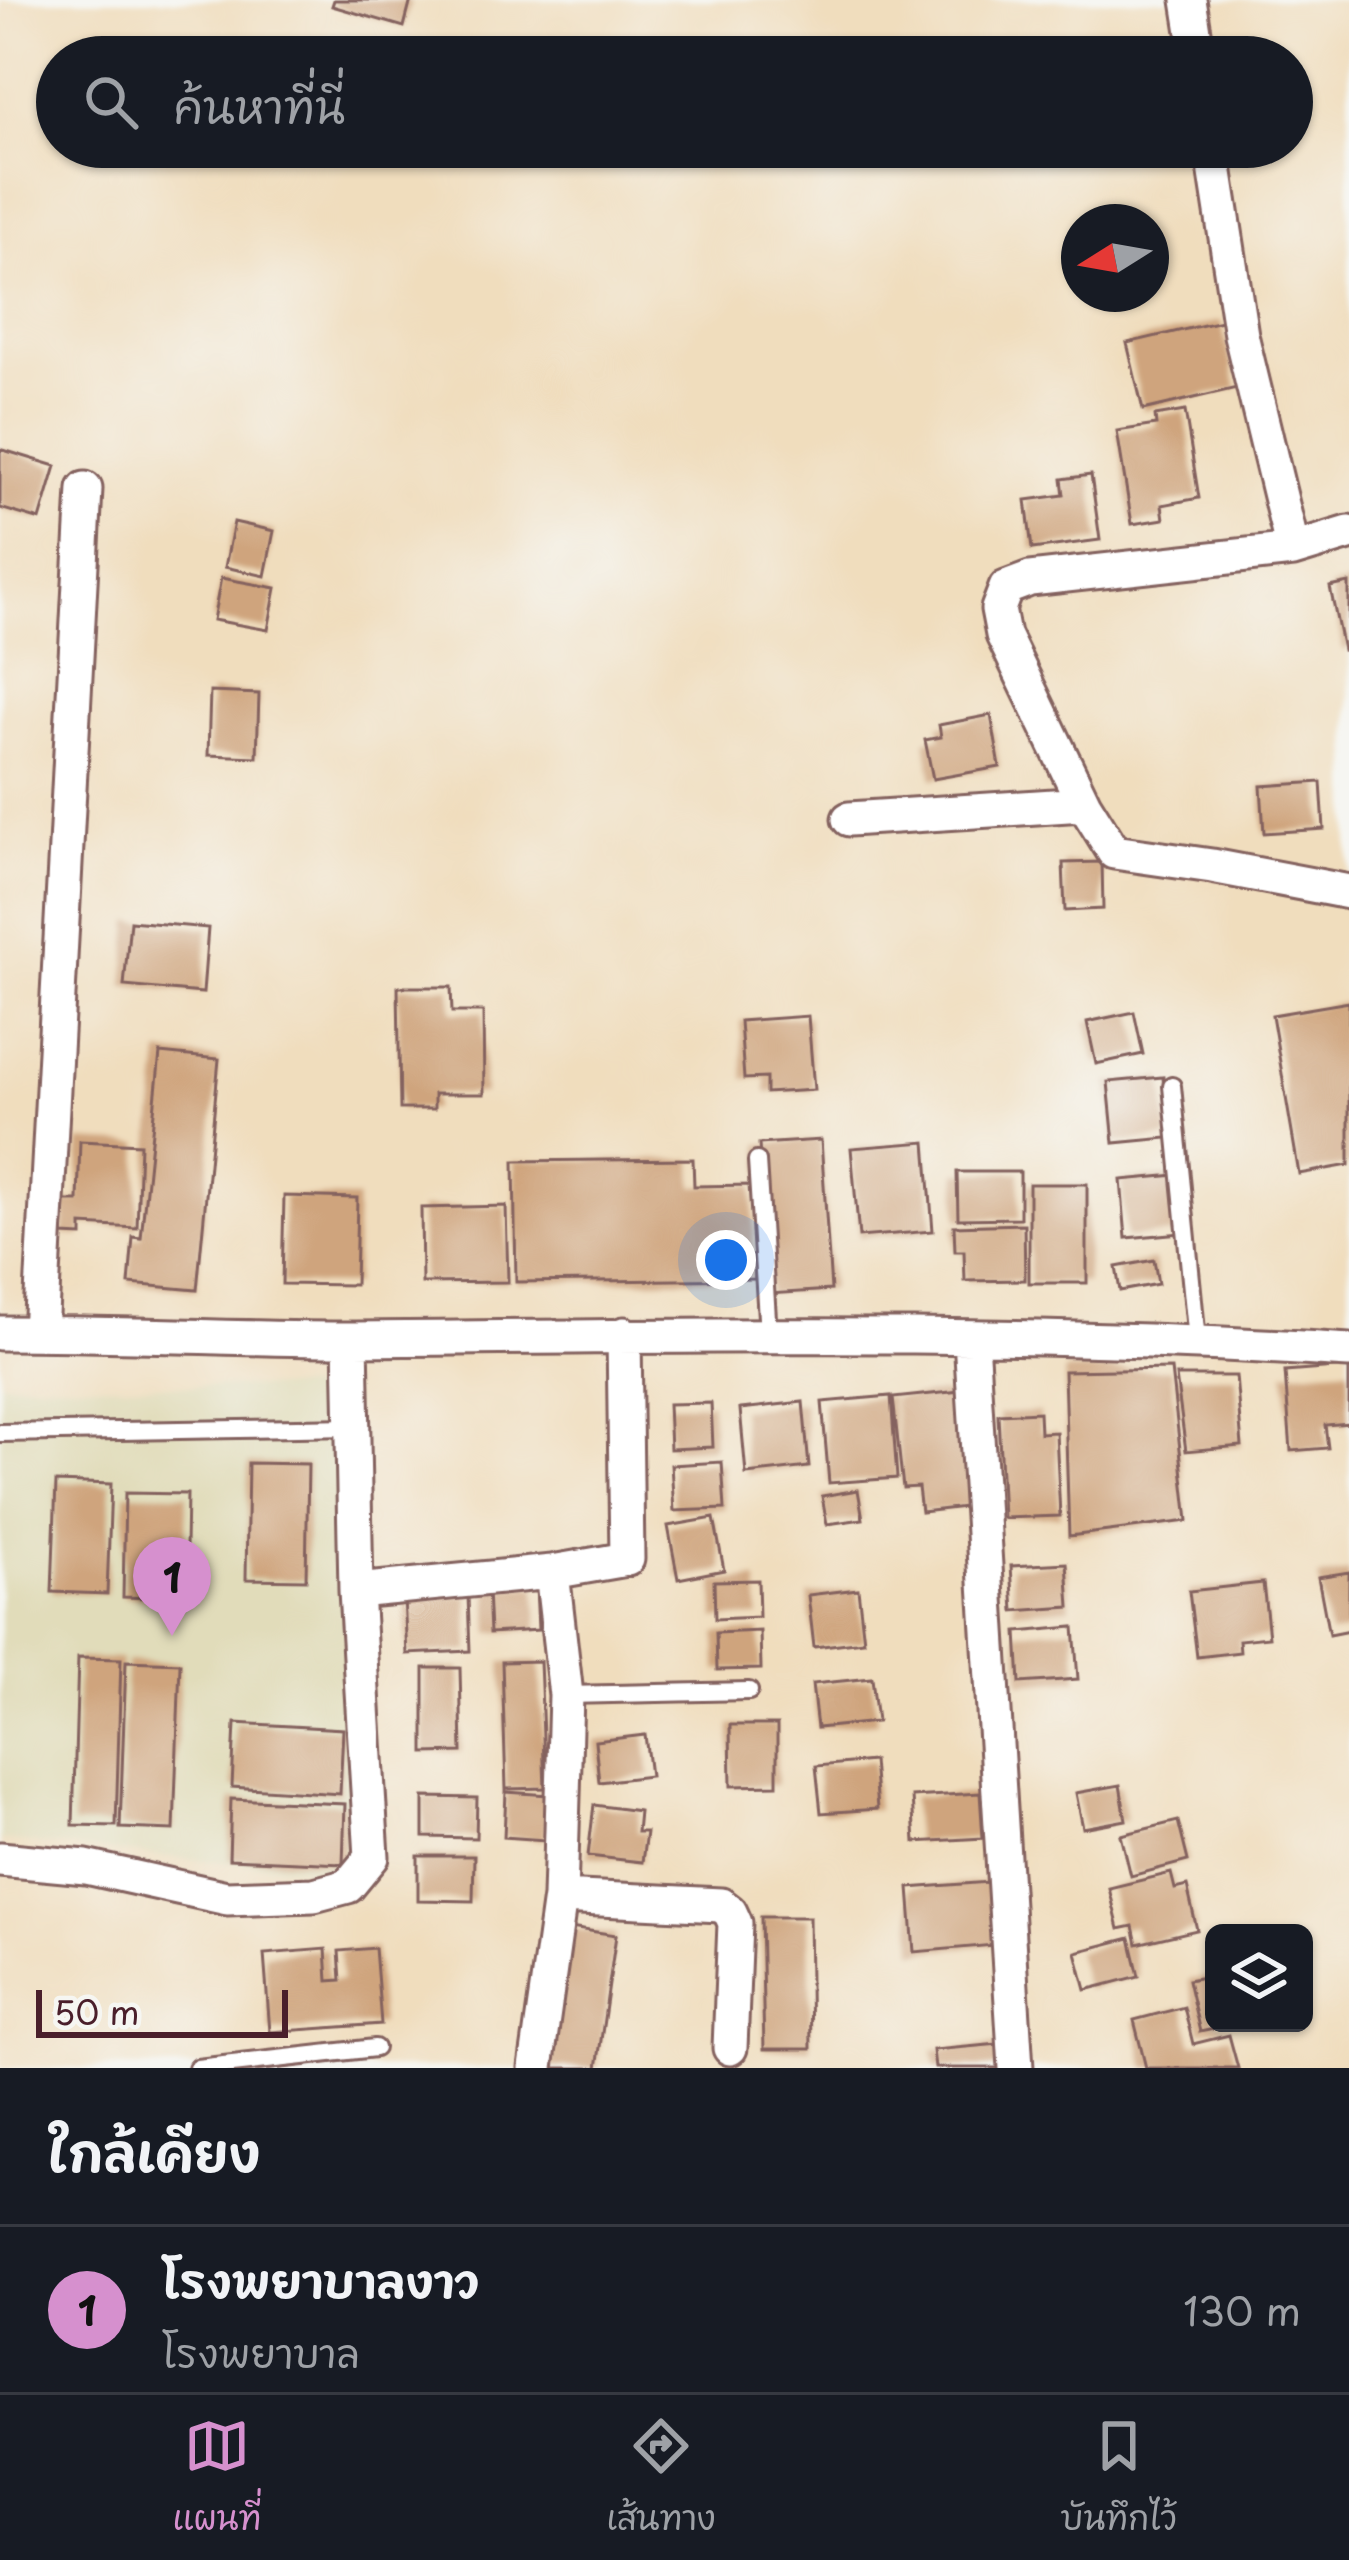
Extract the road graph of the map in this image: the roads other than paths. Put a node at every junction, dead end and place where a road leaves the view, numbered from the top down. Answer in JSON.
{"nodes":[{"id":1,"x":1189,"y":0,"type":"edge"},
{"id":2,"x":1195,"y":36,"type":"edge"},
{"id":3,"x":1215,"y":168,"type":"edge"},
{"id":4,"x":85,"y":489,"type":"dead end"},
{"id":5,"x":1349,"y":533,"type":"edge"},
{"id":6,"x":1293,"y":550,"type":"junction"},
{"id":7,"x":1084,"y":804,"type":"junction"},
{"id":8,"x":849,"y":819,"type":"dead end"},
{"id":9,"x":1349,"y":892,"type":"edge"},
{"id":10,"x":1172,"y":1086,"type":"dead end"},
{"id":11,"x":757,"y":1161,"type":"dead end"},
{"id":12,"x":0,"y":1333,"type":"edge"},
{"id":13,"x":40,"y":1333,"type":"junction"},
{"id":14,"x":624,"y":1334,"type":"junction"},
{"id":15,"x":768,"y":1334,"type":"junction"},
{"id":16,"x":351,"y":1339,"type":"junction"},
{"id":17,"x":971,"y":1339,"type":"junction"},
{"id":18,"x":1197,"y":1341,"type":"junction"},
{"id":19,"x":1349,"y":1351,"type":"edge"},
{"id":20,"x":353,"y":1427,"type":"junction"},
{"id":21,"x":0,"y":1433,"type":"edge"},
{"id":22,"x":552,"y":1572,"type":"junction"},
{"id":23,"x":356,"y":1591,"type":"junction"},
{"id":24,"x":749,"y":1690,"type":"dead end"},
{"id":25,"x":566,"y":1695,"type":"junction"},
{"id":26,"x":0,"y":1859,"type":"edge"},
{"id":27,"x":560,"y":1897,"type":"junction"},
{"id":28,"x":375,"y":2048,"type":"dead end"},
{"id":29,"x":730,"y":2048,"type":"dead end"},
{"id":30,"x":197,"y":2068,"type":"edge"},
{"id":31,"x":536,"y":2068,"type":"edge"},
{"id":32,"x":1016,"y":2068,"type":"edge"}],
"edges":[{"from":1,"to":2,"type":"street"},
{"from":3,"to":6,"type":"street"},
{"from":4,"to":13,"type":"street"},
{"from":5,"to":6,"type":"street"},
{"from":6,"to":7,"type":"street"},
{"from":7,"to":8,"type":"street"},
{"from":7,"to":9,"type":"street"},
{"from":10,"to":18,"type":"lane"},
{"from":11,"to":15,"type":"lane"},
{"from":12,"to":13,"type":"street"},
{"from":13,"to":16,"type":"street"},
{"from":14,"to":15,"type":"street"},
{"from":14,"to":16,"type":"street"},
{"from":14,"to":22,"type":"street"},
{"from":15,"to":17,"type":"street"},
{"from":16,"to":20,"type":"street"},
{"from":17,"to":18,"type":"street"},
{"from":17,"to":32,"type":"street"},
{"from":18,"to":19,"type":"street"},
{"from":20,"to":21,"type":"lane"},
{"from":20,"to":23,"type":"street"},
{"from":22,"to":23,"type":"street"},
{"from":22,"to":25,"type":"street"},
{"from":23,"to":26,"type":"street"},
{"from":24,"to":25,"type":"lane"},
{"from":25,"to":27,"type":"street"},
{"from":27,"to":29,"type":"street"},
{"from":27,"to":31,"type":"street"},
{"from":28,"to":30,"type":"lane"}]}
